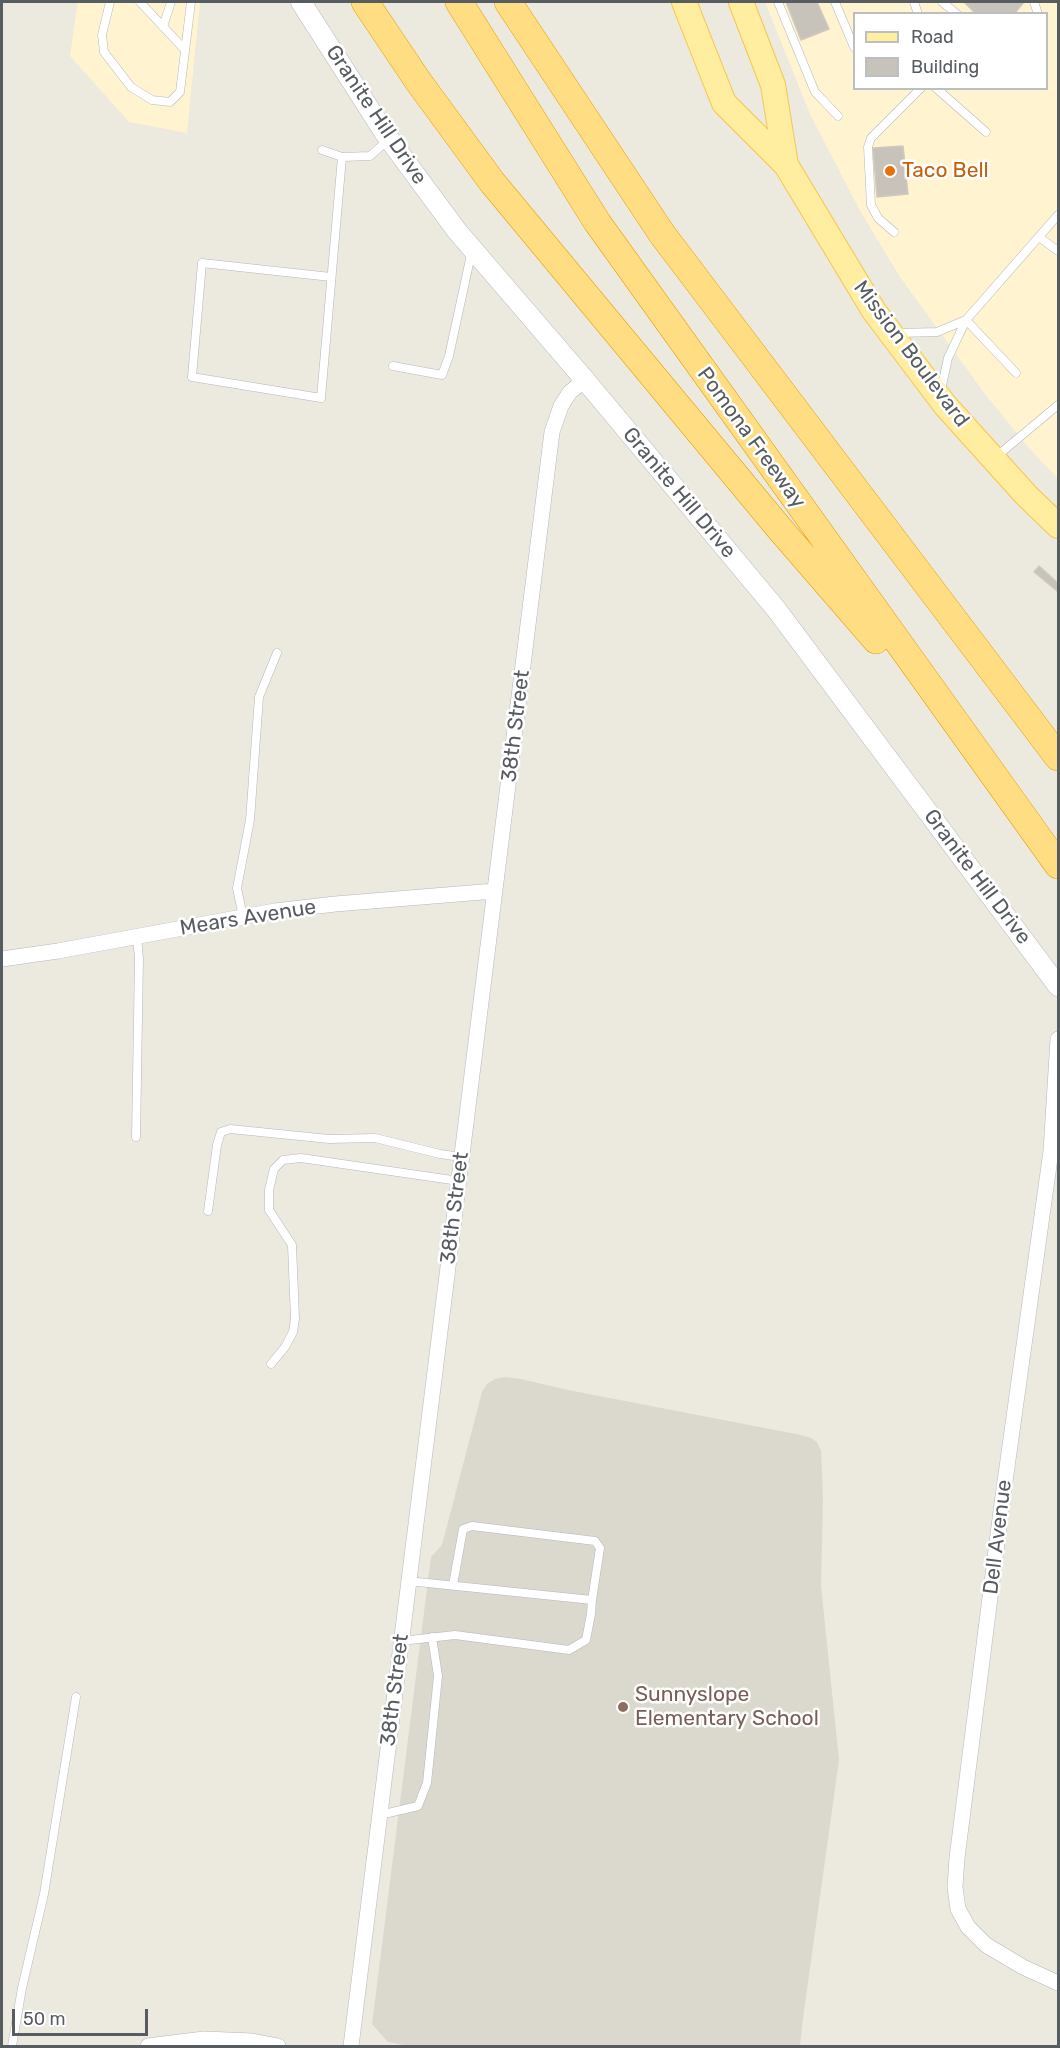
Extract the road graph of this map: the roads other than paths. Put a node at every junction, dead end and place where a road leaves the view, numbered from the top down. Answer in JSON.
{"nodes":[{"id":1,"x":110,"y":2,"type":"edge"},
{"id":2,"x":140,"y":2,"type":"edge"},
{"id":3,"x":171,"y":2,"type":"edge"},
{"id":4,"x":191,"y":2,"type":"edge"},
{"id":5,"x":301,"y":2,"type":"edge"},
{"id":6,"x":365,"y":2,"type":"edge"},
{"id":7,"x":459,"y":2,"type":"edge"},
{"id":8,"x":508,"y":2,"type":"edge"},
{"id":9,"x":684,"y":2,"type":"edge"},
{"id":10,"x":741,"y":2,"type":"edge"},
{"id":11,"x":778,"y":2,"type":"edge"},
{"id":12,"x":835,"y":2,"type":"edge"},
{"id":13,"x":942,"y":2,"type":"edge"},
{"id":14,"x":954,"y":12,"type":"edge"},
{"id":15,"x":163,"y":27,"type":"junction"},
{"id":16,"x":853,"y":42,"type":"edge"},
{"id":17,"x":185,"y":50,"type":"junction"},
{"id":18,"x":919,"y":90,"type":"edge"},
{"id":19,"x":938,"y":90,"type":"edge"},
{"id":20,"x":838,"y":116,"type":"dead end"},
{"id":21,"x":986,"y":132,"type":"dead end"},
{"id":22,"x":389,"y":139,"type":"junction"},
{"id":23,"x":322,"y":150,"type":"dead end"},
{"id":24,"x":342,"y":157,"type":"junction"},
{"id":25,"x":786,"y":165,"type":"junction"},
{"id":26,"x":1059,"y":215,"type":"edge"},
{"id":27,"x":894,"y":232,"type":"dead end"},
{"id":28,"x":1039,"y":237,"type":"junction"},
{"id":29,"x":472,"y":249,"type":"junction"},
{"id":30,"x":1059,"y":251,"type":"edge"},
{"id":31,"x":331,"y":278,"type":"junction"},
{"id":32,"x":966,"y":320,"type":"junction"},
{"id":33,"x":890,"y":333,"type":"junction"},
{"id":34,"x":393,"y":366,"type":"dead end"},
{"id":35,"x":1016,"y":373,"type":"dead end"},
{"id":36,"x":585,"y":380,"type":"junction"},
{"id":37,"x":939,"y":397,"type":"junction"},
{"id":38,"x":1059,"y":405,"type":"edge"},
{"id":39,"x":994,"y":459,"type":"junction"},
{"id":40,"x":1059,"y":526,"type":"edge"},
{"id":41,"x":277,"y":653,"type":"dead end"},
{"id":42,"x":1059,"y":757,"type":"edge"},
{"id":43,"x":982,"y":761,"type":"junction"},
{"id":44,"x":1059,"y":865,"type":"edge"},
{"id":45,"x":495,"y":891,"type":"junction"},
{"id":46,"x":243,"y":917,"type":"junction"},
{"id":47,"x":137,"y":937,"type":"junction"},
{"id":48,"x":2,"y":958,"type":"edge"},
{"id":49,"x":1059,"y":986,"type":"edge"},
{"id":50,"x":1059,"y":1039,"type":"edge"},
{"id":51,"x":136,"y":1137,"type":"dead end"},
{"id":52,"x":1055,"y":1156,"type":"edge"},
{"id":53,"x":461,"y":1157,"type":"junction"},
{"id":54,"x":459,"y":1180,"type":"junction"},
{"id":55,"x":208,"y":1211,"type":"dead end"},
{"id":56,"x":271,"y":1364,"type":"dead end"},
{"id":57,"x":408,"y":1581,"type":"junction"},
{"id":58,"x":453,"y":1585,"type":"junction"},
{"id":59,"x":592,"y":1600,"type":"junction"},
{"id":60,"x":432,"y":1637,"type":"junction"},
{"id":61,"x":401,"y":1641,"type":"junction"},
{"id":62,"x":76,"y":1697,"type":"dead end"},
{"id":63,"x":380,"y":1815,"type":"junction"},
{"id":64,"x":1059,"y":1983,"type":"edge"},
{"id":65,"x":12,"y":2046,"type":"edge"},
{"id":66,"x":148,"y":2046,"type":"edge"},
{"id":67,"x":278,"y":2046,"type":"edge"},
{"id":68,"x":351,"y":2046,"type":"edge"}],
"edges":[{"from":1,"to":17,"type":"lane"},
{"from":2,"to":15,"type":"lane"},
{"from":3,"to":15,"type":"lane"},
{"from":4,"to":17,"type":"lane"},
{"from":5,"to":22,"type":"street","name":"Granite Hill Drive"},
{"from":6,"to":43,"type":"highway"},
{"from":7,"to":43,"type":"highway","name":"Pomona Freeway"},
{"from":8,"to":42,"type":"highway"},
{"from":9,"to":25,"type":"main road","name":"Mission Boulevard"},
{"from":10,"to":25,"type":"main road","name":"Mission Boulevard"},
{"from":11,"to":20,"type":"lane"},
{"from":12,"to":16,"type":"lane"},
{"from":13,"to":14,"type":"lane"},
{"from":15,"to":17,"type":"lane"},
{"from":18,"to":27,"type":"lane"},
{"from":19,"to":21,"type":"lane"},
{"from":22,"to":24,"type":"lane"},
{"from":22,"to":29,"type":"street","name":"Granite Hill Drive"},
{"from":23,"to":24,"type":"lane"},
{"from":24,"to":31,"type":"lane"},
{"from":25,"to":33,"type":"main road","name":"Mission Boulevard"},
{"from":26,"to":28,"type":"lane"},
{"from":28,"to":30,"type":"lane"},
{"from":28,"to":32,"type":"lane"},
{"from":29,"to":34,"type":"lane"},
{"from":29,"to":36,"type":"street","name":"Granite Hill Drive"},
{"from":31,"to":31,"type":"lane"},
{"from":32,"to":33,"type":"lane"},
{"from":32,"to":35,"type":"lane"},
{"from":32,"to":37,"type":"lane"},
{"from":33,"to":37,"type":"main road","name":"Mission Boulevard"},
{"from":36,"to":45,"type":"street","name":"38th Street"},
{"from":36,"to":49,"type":"street","name":"Granite Hill Drive"},
{"from":37,"to":39,"type":"main road","name":"Mission Boulevard"},
{"from":38,"to":39,"type":"lane"},
{"from":39,"to":40,"type":"main road","name":"Mission Boulevard"},
{"from":41,"to":46,"type":"lane"},
{"from":43,"to":44,"type":"highway","name":"Pomona Freeway"},
{"from":45,"to":46,"type":"street","name":"Mears Avenue"},
{"from":45,"to":53,"type":"street","name":"38th Street"},
{"from":46,"to":47,"type":"street","name":"Mears Avenue"},
{"from":47,"to":48,"type":"street","name":"Mears Avenue"},
{"from":47,"to":51,"type":"lane"},
{"from":50,"to":52,"type":"street","name":"Dell Avenue"},
{"from":52,"to":64,"type":"street","name":"Dell Avenue"},
{"from":53,"to":54,"type":"street","name":"38th Street"},
{"from":53,"to":55,"type":"lane"},
{"from":54,"to":56,"type":"lane"},
{"from":54,"to":57,"type":"street","name":"38th Street"},
{"from":57,"to":58,"type":"lane"},
{"from":57,"to":61,"type":"street","name":"38th Street"},
{"from":58,"to":59,"type":"lane"},
{"from":58,"to":59,"type":"lane"},
{"from":59,"to":60,"type":"lane"},
{"from":60,"to":61,"type":"lane"},
{"from":60,"to":63,"type":"lane"},
{"from":61,"to":63,"type":"street","name":"38th Street"},
{"from":62,"to":65,"type":"lane"},
{"from":63,"to":68,"type":"street","name":"38th Street"},
{"from":66,"to":67,"type":"street"}]}
